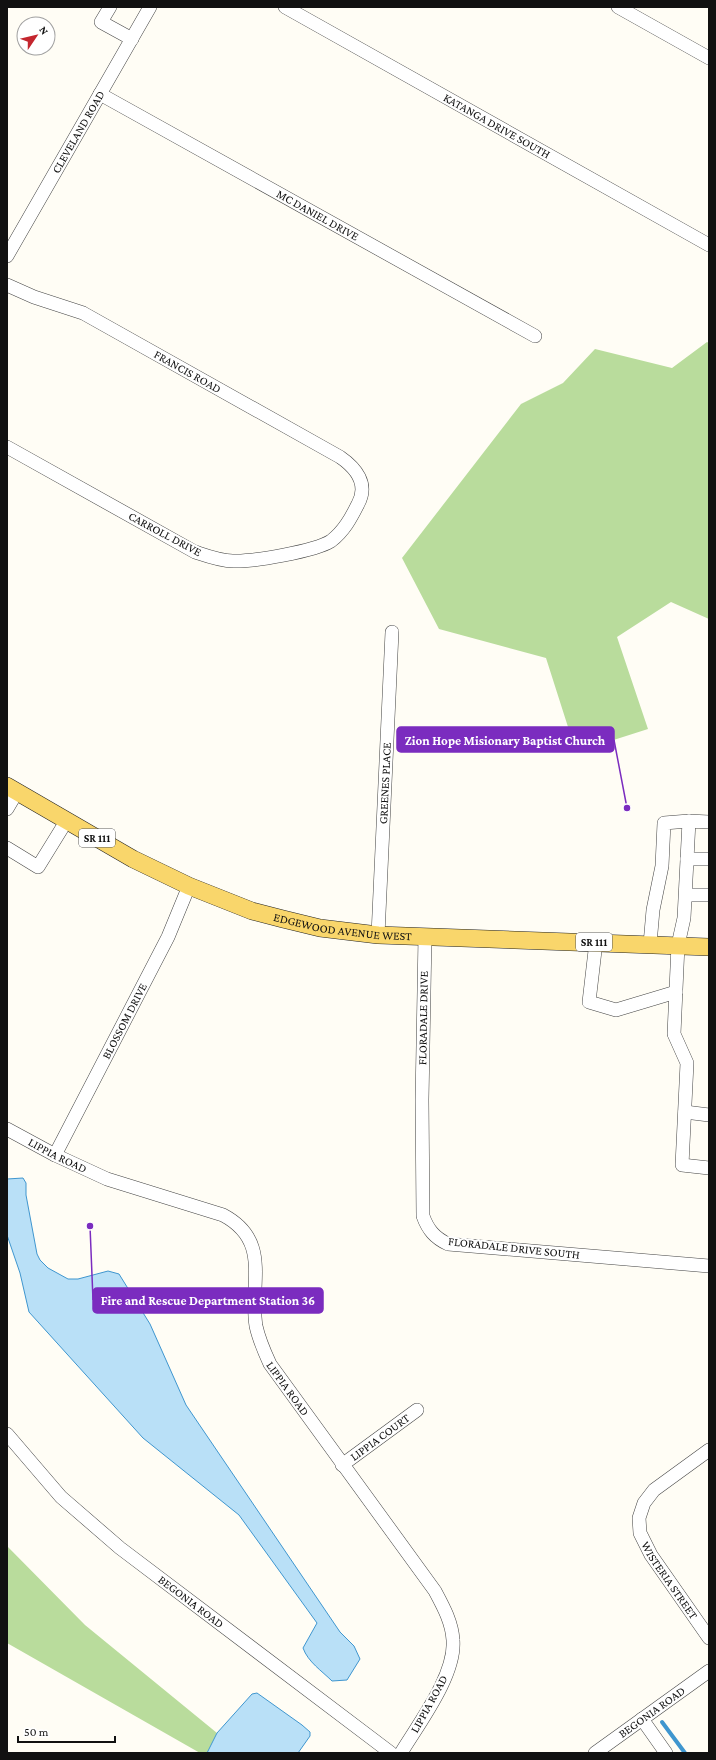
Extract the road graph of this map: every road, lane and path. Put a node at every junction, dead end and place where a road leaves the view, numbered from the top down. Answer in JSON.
{"nodes":[{"id":1,"x":110,"y":7,"type":"edge"},
{"id":2,"x":150,"y":7,"type":"edge"},
{"id":3,"x":285,"y":7,"type":"edge"},
{"id":4,"x":618,"y":7,"type":"edge"},
{"id":5,"x":132,"y":39,"type":"junction"},
{"id":6,"x":709,"y":58,"type":"edge"},
{"id":7,"x":100,"y":94,"type":"junction"},
{"id":8,"x":709,"y":245,"type":"edge"},
{"id":9,"x":7,"y":256,"type":"edge"},
{"id":10,"x":7,"y":285,"type":"edge"},
{"id":11,"x":535,"y":336,"type":"dead end"},
{"id":12,"x":7,"y":447,"type":"edge"},
{"id":13,"x":359,"y":474,"type":"joint"},
{"id":14,"x":392,"y":632,"type":"dead end"},
{"id":15,"x":12,"y":789,"type":"edge"},
{"id":16,"x":7,"y":809,"type":"edge"},
{"id":17,"x":67,"y":820,"type":"junction"},
{"id":18,"x":689,"y":822,"type":"junction"},
{"id":19,"x":709,"y":822,"type":"edge"},
{"id":20,"x":7,"y":848,"type":"edge"},
{"id":21,"x":687,"y":859,"type":"junction"},
{"id":22,"x":709,"y":859,"type":"edge"},
{"id":23,"x":189,"y":886,"type":"junction"},
{"id":24,"x":686,"y":895,"type":"junction"},
{"id":25,"x":709,"y":896,"type":"edge"},
{"id":26,"x":378,"y":935,"type":"junction"},
{"id":27,"x":425,"y":937,"type":"junction"},
{"id":28,"x":596,"y":942,"type":"junction"},
{"id":29,"x":650,"y":944,"type":"junction"},
{"id":30,"x":678,"y":945,"type":"junction"},
{"id":31,"x":709,"y":947,"type":"edge"},
{"id":32,"x":676,"y":992,"type":"junction"},
{"id":33,"x":422,"y":1100,"type":"joint"},
{"id":34,"x":685,"y":1112,"type":"junction"},
{"id":35,"x":709,"y":1115,"type":"edge"},
{"id":36,"x":7,"y":1129,"type":"edge"},
{"id":37,"x":55,"y":1155,"type":"junction"},
{"id":38,"x":709,"y":1168,"type":"edge"},
{"id":39,"x":709,"y":1266,"type":"edge"},
{"id":40,"x":418,"y":1410,"type":"dead end"},
{"id":41,"x":7,"y":1434,"type":"edge"},
{"id":42,"x":709,"y":1450,"type":"edge"},
{"id":43,"x":342,"y":1465,"type":"junction"},
{"id":44,"x":709,"y":1638,"type":"edge"},
{"id":45,"x":709,"y":1671,"type":"edge"},
{"id":46,"x":642,"y":1719,"type":"junction"},
{"id":47,"x":391,"y":1753,"type":"edge"},
{"id":48,"x":401,"y":1753,"type":"edge"},
{"id":49,"x":595,"y":1753,"type":"edge"},
{"id":50,"x":666,"y":1753,"type":"edge"}],
"edges":[{"from":1,"to":5,"type":"street"},
{"from":2,"to":5,"type":"street","name":"CLEVELAND ROAD"},
{"from":3,"to":8,"type":"street","name":"KATANGA DRIVE SOUTH"},
{"from":4,"to":6,"type":"street"},
{"from":5,"to":7,"type":"street","name":"CLEVELAND ROAD"},
{"from":7,"to":9,"type":"street","name":"CLEVELAND ROAD"},
{"from":7,"to":11,"type":"street","name":"MC DANIEL DRIVE"},
{"from":10,"to":13,"type":"street","name":"FRANCIS ROAD"},
{"from":12,"to":13,"type":"street","name":"CARROLL DRIVE"},
{"from":14,"to":26,"type":"street","name":"GREENES PLACE"},
{"from":15,"to":16,"type":"street"},
{"from":15,"to":17,"type":"main road","name":"EDGEWOOD AVENUE WEST","number":"SR 111"},
{"from":17,"to":20,"type":"street"},
{"from":17,"to":23,"type":"main road","name":"EDGEWOOD AVENUE WEST","number":"SR 111"},
{"from":18,"to":19,"type":"street"},
{"from":18,"to":21,"type":"street"},
{"from":18,"to":29,"type":"street"},
{"from":21,"to":22,"type":"street"},
{"from":21,"to":24,"type":"street"},
{"from":23,"to":26,"type":"main road","name":"EDGEWOOD AVENUE WEST","number":"SR 111"},
{"from":23,"to":37,"type":"street","name":"BLOSSOM DRIVE"},
{"from":24,"to":25,"type":"street"},
{"from":24,"to":30,"type":"street"},
{"from":26,"to":27,"type":"main road","name":"EDGEWOOD AVENUE WEST","number":"SR 111"},
{"from":27,"to":28,"type":"main road","name":"EDGEWOOD AVENUE WEST","number":"SR 111"},
{"from":27,"to":33,"type":"street","name":"FLORADALE DRIVE"},
{"from":28,"to":29,"type":"main road","name":"EDGEWOOD AVENUE WEST","number":"SR 111"},
{"from":28,"to":32,"type":"street"},
{"from":29,"to":30,"type":"main road","name":"EDGEWOOD AVENUE WEST","number":"SR 111"},
{"from":30,"to":31,"type":"main road","name":"EDGEWOOD AVENUE WEST","number":"SR 111"},
{"from":30,"to":32,"type":"street"},
{"from":32,"to":34,"type":"street"},
{"from":33,"to":39,"type":"street","name":"FLORADALE DRIVE SOUTH"},
{"from":34,"to":35,"type":"street"},
{"from":34,"to":38,"type":"street"},
{"from":36,"to":37,"type":"street","name":"LIPPIA ROAD"},
{"from":37,"to":43,"type":"street","name":"LIPPIA ROAD"},
{"from":40,"to":43,"type":"street","name":"LIPPIA COURT"},
{"from":41,"to":47,"type":"street","name":"BEGONIA ROAD"},
{"from":42,"to":44,"type":"street","name":"WISTERIA STREET"},
{"from":43,"to":48,"type":"street","name":"LIPPIA ROAD"},
{"from":45,"to":46,"type":"street","name":"BEGONIA ROAD"},
{"from":46,"to":49,"type":"street","name":"BEGONIA ROAD"},
{"from":46,"to":50,"type":"street"}]}
